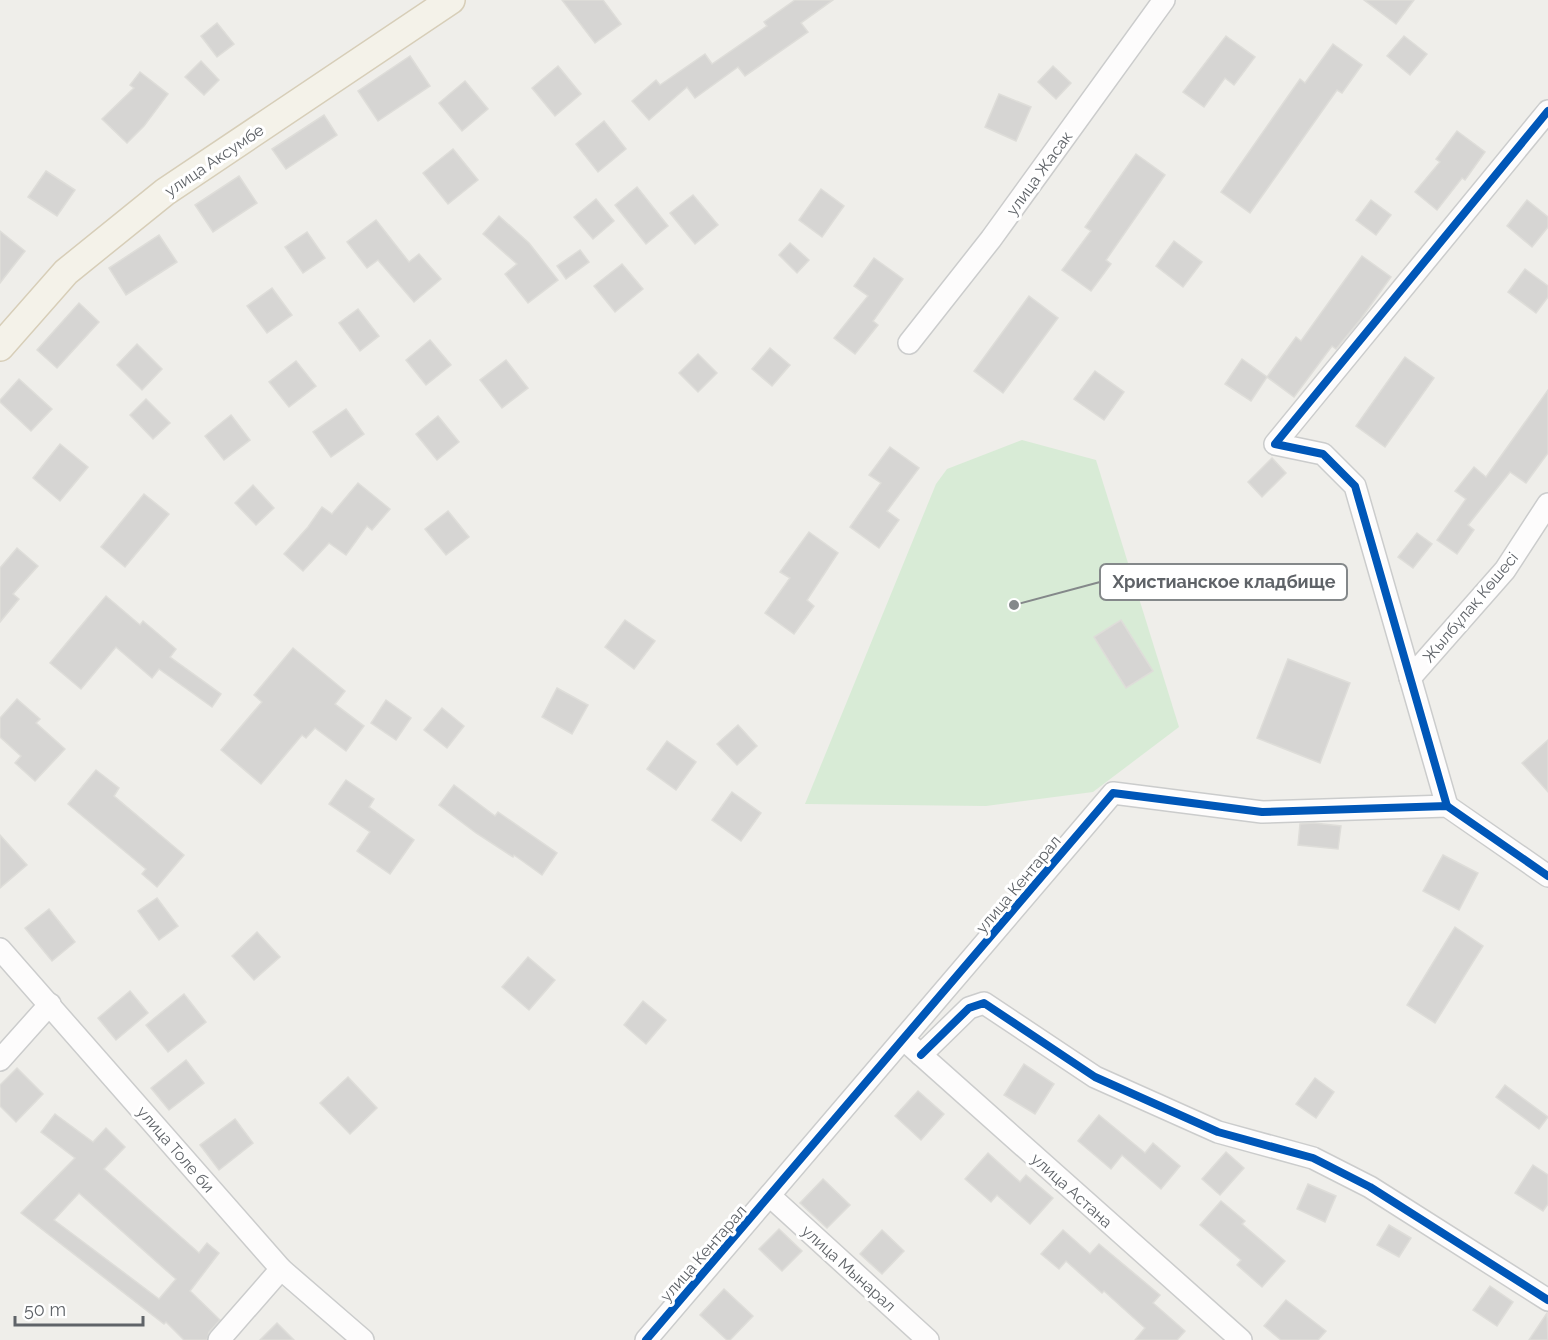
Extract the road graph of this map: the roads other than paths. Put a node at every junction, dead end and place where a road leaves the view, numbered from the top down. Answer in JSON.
{"nodes":[{"id":1,"x":451,"y":0,"type":"edge"},
{"id":2,"x":1164,"y":0,"type":"edge"},
{"id":3,"x":1548,"y":111,"type":"edge"},
{"id":4,"x":909,"y":343,"type":"dead end"},
{"id":5,"x":0,"y":347,"type":"edge"},
{"id":6,"x":1548,"y":504,"type":"edge"},
{"id":7,"x":1410,"y":678,"type":"junction"},
{"id":8,"x":1446,"y":806,"type":"junction"},
{"id":9,"x":1548,"y":876,"type":"edge"},
{"id":10,"x":0,"y":949,"type":"edge"},
{"id":11,"x":50,"y":1004,"type":"junction"},
{"id":12,"x":904,"y":1039,"type":"junction"},
{"id":13,"x":921,"y":1055,"type":"junction"},
{"id":14,"x":0,"y":1060,"type":"edge"},
{"id":15,"x":770,"y":1196,"type":"junction"},
{"id":16,"x":281,"y":1269,"type":"junction"},
{"id":17,"x":1548,"y":1299,"type":"edge"},
{"id":18,"x":219,"y":1340,"type":"edge"},
{"id":19,"x":363,"y":1340,"type":"edge"},
{"id":20,"x":646,"y":1340,"type":"edge"},
{"id":21,"x":928,"y":1340,"type":"edge"},
{"id":22,"x":1241,"y":1340,"type":"edge"}],
"edges":[{"from":1,"to":5,"type":"main road","name":"улица Аксумбе"},
{"from":2,"to":4,"type":"street","name":"улица Жасак"},
{"from":3,"to":7,"type":"street"},
{"from":6,"to":7,"type":"street","name":"Жылбұлақ Көшесі"},
{"from":7,"to":8,"type":"street"},
{"from":8,"to":9,"type":"street"},
{"from":8,"to":12,"type":"street","name":"улица Кентарал"},
{"from":10,"to":11,"type":"street","name":"улица Толе би"},
{"from":11,"to":14,"type":"street"},
{"from":11,"to":16,"type":"street","name":"улица Толе би"},
{"from":12,"to":13,"type":"street","name":"улица Астана"},
{"from":12,"to":15,"type":"street","name":"улица Кентарал"},
{"from":13,"to":17,"type":"street"},
{"from":13,"to":22,"type":"street","name":"улица Астана"},
{"from":15,"to":20,"type":"street","name":"улица Кентарал"},
{"from":15,"to":21,"type":"street","name":"улица Мынарал"},
{"from":16,"to":18,"type":"street"},
{"from":16,"to":19,"type":"street","name":"улица Толе би"}]}
